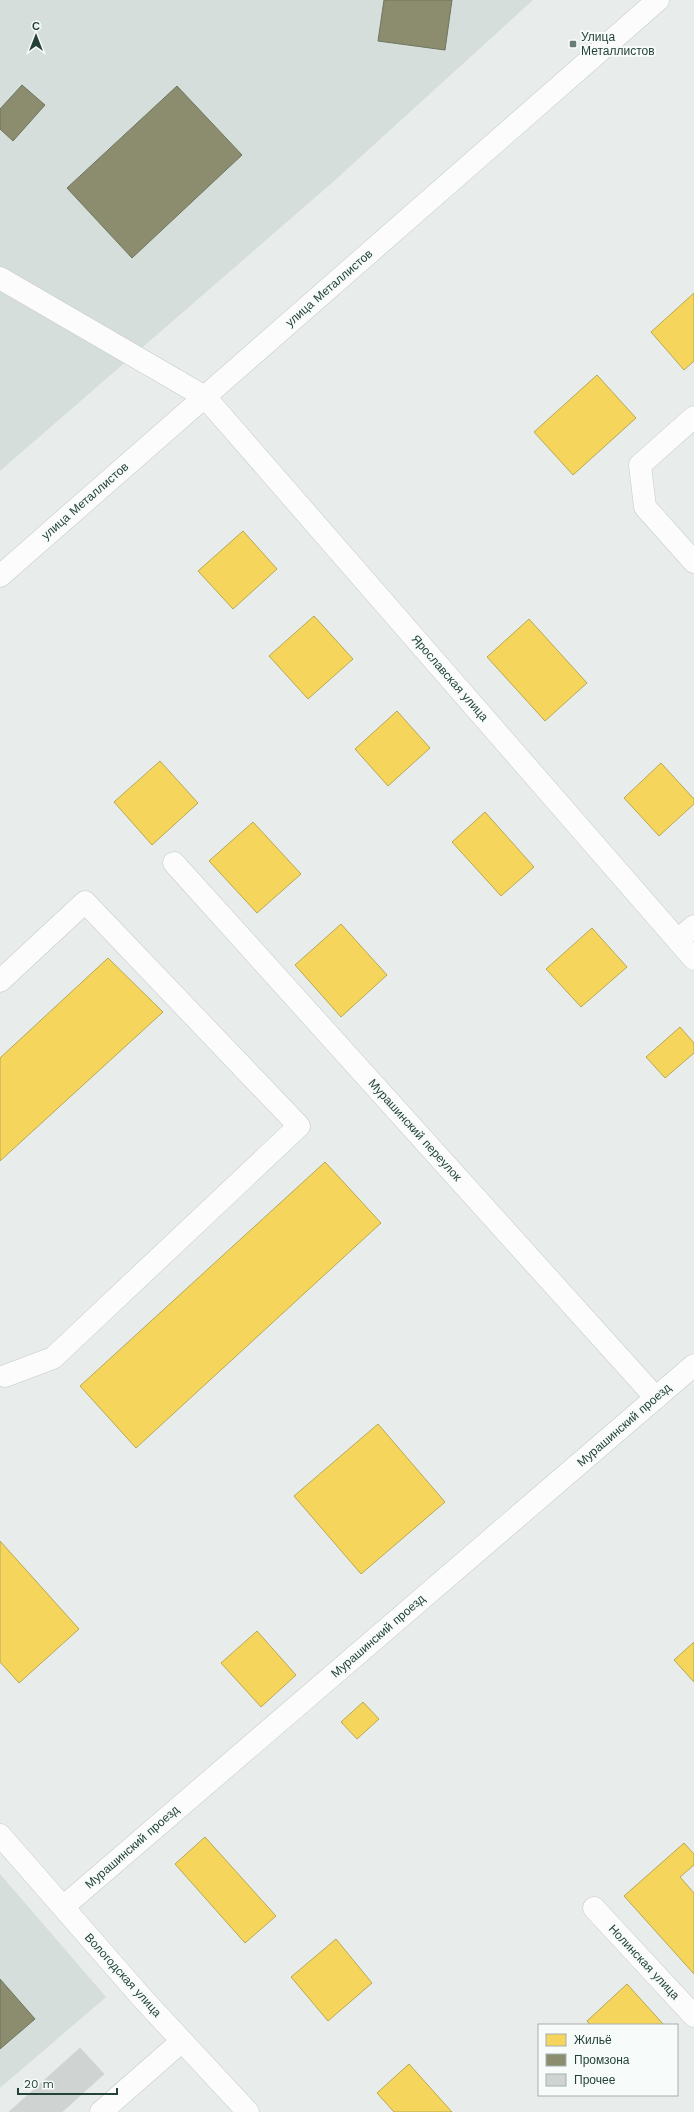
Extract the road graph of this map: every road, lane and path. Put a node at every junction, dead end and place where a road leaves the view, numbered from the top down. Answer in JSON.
{"nodes":[{"id":1,"x":658,"y":0,"type":"edge"},
{"id":2,"x":0,"y":278,"type":"edge"},
{"id":3,"x":205,"y":397,"type":"junction"},
{"id":4,"x":694,"y":417,"type":"edge"},
{"id":5,"x":694,"y":562,"type":"edge"},
{"id":6,"x":0,"y":576,"type":"edge"},
{"id":7,"x":174,"y":863,"type":"dead end"},
{"id":8,"x":694,"y":926,"type":"edge"},
{"id":9,"x":678,"y":940,"type":"junction"},
{"id":10,"x":694,"y":959,"type":"edge"},
{"id":11,"x":0,"y":981,"type":"edge"},
{"id":12,"x":694,"y":1366,"type":"edge"},
{"id":13,"x":2,"y":1376,"type":"edge"},
{"id":14,"x":656,"y":1398,"type":"junction"},
{"id":15,"x":0,"y":1835,"type":"edge"},
{"id":16,"x":62,"y":1907,"type":"junction"},
{"id":17,"x":594,"y":1908,"type":"dead end"},
{"id":18,"x":694,"y":2016,"type":"edge"},
{"id":19,"x":182,"y":2041,"type":"junction"},
{"id":20,"x":101,"y":2112,"type":"edge"},
{"id":21,"x":248,"y":2112,"type":"edge"}],
"edges":[{"from":1,"to":3,"type":"street","name":"улица Металлистов"},
{"from":2,"to":3,"type":"street","name":"Ярославская улица"},
{"from":3,"to":6,"type":"street","name":"улица Металлистов"},
{"from":3,"to":9,"type":"street","name":"Ярославская улица"},
{"from":4,"to":5,"type":"street"},
{"from":7,"to":14,"type":"street","name":"Мурашинский переулок"},
{"from":8,"to":9,"type":"street"},
{"from":9,"to":10,"type":"street","name":"Ярославская улица"},
{"from":11,"to":13,"type":"street"},
{"from":12,"to":14,"type":"street","name":"Мурашинский проезд"},
{"from":14,"to":16,"type":"street","name":"Мурашинский проезд"},
{"from":15,"to":16,"type":"street","name":"Вологодская улица"},
{"from":16,"to":19,"type":"street","name":"Вологодская улица"},
{"from":17,"to":18,"type":"street","name":"Нолинская улица"},
{"from":19,"to":20,"type":"street"},
{"from":19,"to":21,"type":"street","name":"Вологодская улица"}]}
